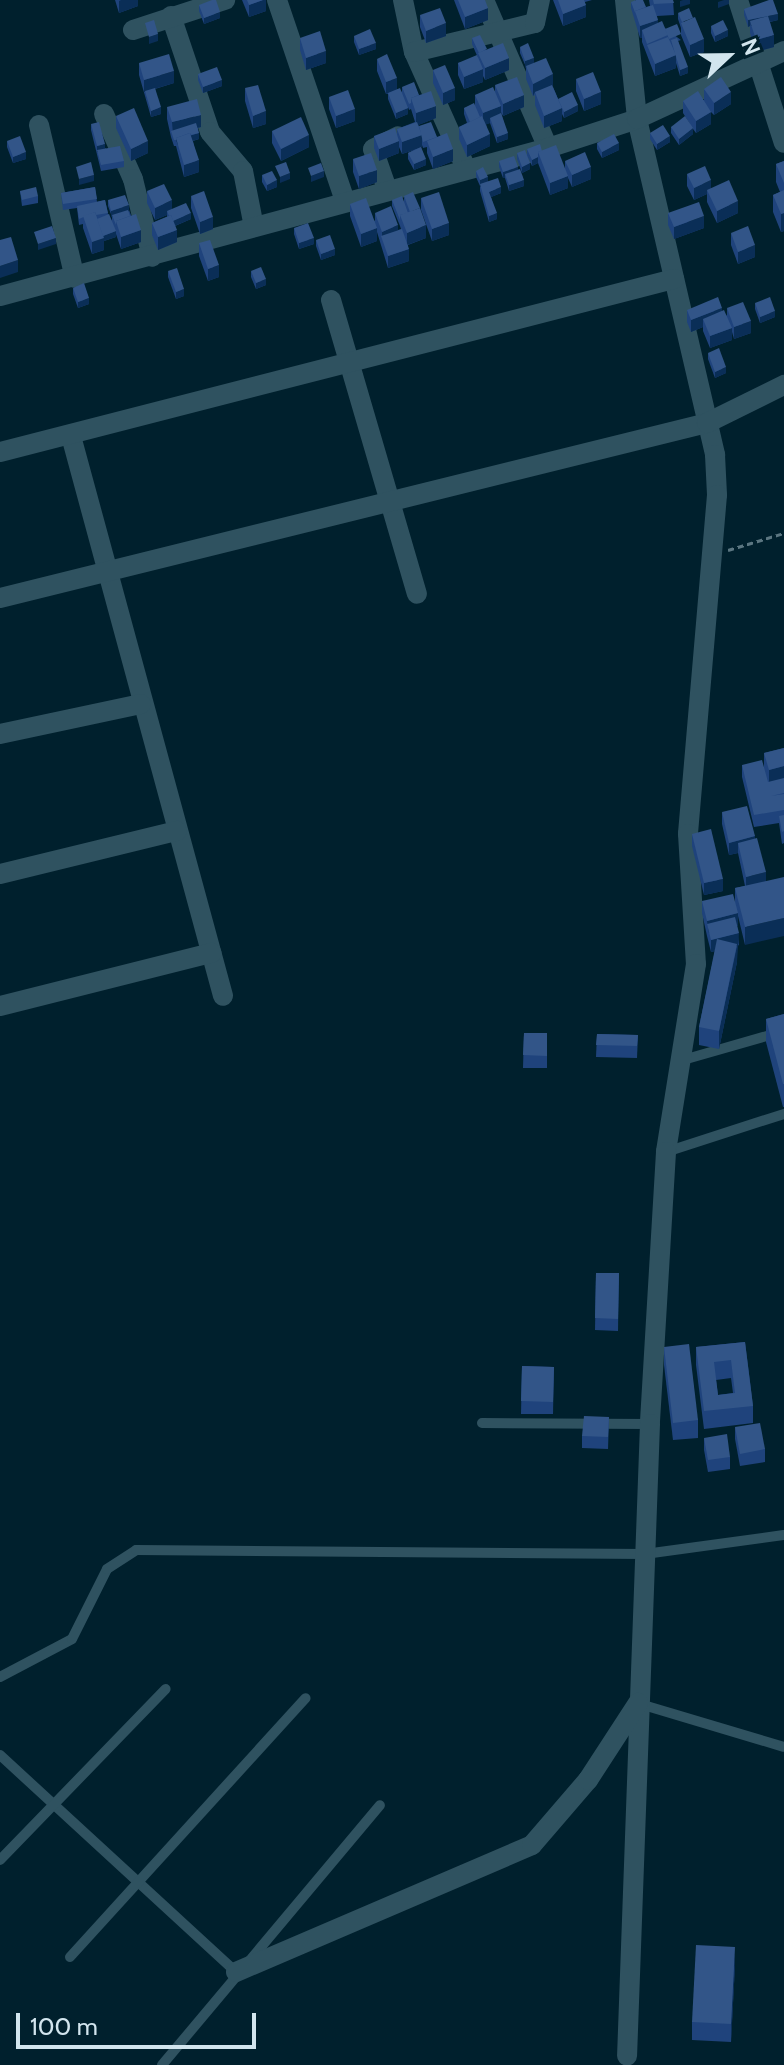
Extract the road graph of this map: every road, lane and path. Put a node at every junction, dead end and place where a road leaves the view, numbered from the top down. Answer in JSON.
{"nodes":[{"id":1,"x":225,"y":0,"type":"edge"},
{"id":2,"x":277,"y":0,"type":"edge"},
{"id":3,"x":403,"y":0,"type":"edge"},
{"id":4,"x":484,"y":0,"type":"edge"},
{"id":5,"x":540,"y":0,"type":"edge"},
{"id":6,"x":625,"y":0,"type":"edge"},
{"id":7,"x":738,"y":0,"type":"edge"},
{"id":8,"x":171,"y":16,"type":"junction"},
{"id":9,"x":496,"y":29,"type":"junction"},
{"id":10,"x":133,"y":30,"type":"dead end"},
{"id":11,"x":784,"y":51,"type":"edge"},
{"id":12,"x":414,"y":52,"type":"junction"},
{"id":13,"x":755,"y":66,"type":"junction"},
{"id":14,"x":104,"y":114,"type":"dead end"},
{"id":15,"x":443,"y":119,"type":"junction"},
{"id":16,"x":637,"y":119,"type":"junction"},
{"id":17,"x":39,"y":125,"type":"dead end"},
{"id":18,"x":784,"y":143,"type":"edge"},
{"id":19,"x":548,"y":148,"type":"junction"},
{"id":20,"x":465,"y":166,"type":"junction"},
{"id":21,"x":387,"y":189,"type":"junction"},
{"id":22,"x":345,"y":201,"type":"junction"},
{"id":23,"x":254,"y":227,"type":"junction"},
{"id":24,"x":152,"y":257,"type":"junction"},
{"id":25,"x":75,"y":278,"type":"junction"},
{"id":26,"x":674,"y":279,"type":"junction"},
{"id":27,"x":0,"y":296,"type":"edge"},
{"id":28,"x":331,"y":300,"type":"dead end"},
{"id":29,"x":351,"y":363,"type":"junction"},
{"id":30,"x":784,"y":385,"type":"edge"},
{"id":31,"x":707,"y":423,"type":"junction"},
{"id":32,"x":71,"y":436,"type":"junction"},
{"id":33,"x":0,"y":452,"type":"edge"},
{"id":34,"x":392,"y":501,"type":"junction"},
{"id":35,"x":784,"y":533,"type":"edge"},
{"id":36,"x":713,"y":550,"type":"junction"},
{"id":37,"x":104,"y":572,"type":"junction"},
{"id":38,"x":417,"y":594,"type":"dead end"},
{"id":39,"x":0,"y":598,"type":"edge"},
{"id":40,"x":141,"y":704,"type":"junction"},
{"id":41,"x":0,"y":734,"type":"edge"},
{"id":42,"x":177,"y":831,"type":"junction"},
{"id":43,"x":0,"y":874,"type":"edge"},
{"id":44,"x":211,"y":953,"type":"junction"},
{"id":45,"x":223,"y":996,"type":"dead end"},
{"id":46,"x":0,"y":1006,"type":"edge"},
{"id":47,"x":784,"y":1031,"type":"edge"},
{"id":48,"x":683,"y":1060,"type":"junction"},
{"id":49,"x":784,"y":1114,"type":"edge"},
{"id":50,"x":666,"y":1152,"type":"junction"},
{"id":51,"x":482,"y":1423,"type":"dead end"},
{"id":52,"x":650,"y":1424,"type":"junction"},
{"id":53,"x":784,"y":1535,"type":"edge"},
{"id":54,"x":645,"y":1554,"type":"junction"},
{"id":55,"x":0,"y":1677,"type":"edge"},
{"id":56,"x":166,"y":1689,"type":"dead end"},
{"id":57,"x":306,"y":1698,"type":"dead end"},
{"id":58,"x":638,"y":1703,"type":"junction"},
{"id":59,"x":784,"y":1747,"type":"edge"},
{"id":60,"x":0,"y":1755,"type":"edge"},
{"id":61,"x":50,"y":1804,"type":"junction"},
{"id":62,"x":380,"y":1805,"type":"dead end"},
{"id":63,"x":0,"y":1860,"type":"edge"},
{"id":64,"x":134,"y":1880,"type":"junction"},
{"id":65,"x":70,"y":1957,"type":"dead end"},
{"id":66,"x":236,"y":1972,"type":"junction"},
{"id":67,"x":627,"y":2056,"type":"dead end"},
{"id":68,"x":162,"y":2065,"type":"edge"}],
"edges":[{"from":1,"to":8,"type":"street"},
{"from":2,"to":22,"type":"street"},
{"from":3,"to":12,"type":"street"},
{"from":4,"to":9,"type":"street"},
{"from":5,"to":9,"type":"street"},
{"from":6,"to":16,"type":"street"},
{"from":7,"to":13,"type":"street"},
{"from":8,"to":10,"type":"street"},
{"from":8,"to":23,"type":"street"},
{"from":9,"to":12,"type":"street"},
{"from":9,"to":19,"type":"street"},
{"from":11,"to":13,"type":"street"},
{"from":12,"to":15,"type":"street"},
{"from":13,"to":16,"type":"street"},
{"from":13,"to":18,"type":"street"},
{"from":14,"to":24,"type":"street"},
{"from":15,"to":20,"type":"street"},
{"from":15,"to":21,"type":"street"},
{"from":16,"to":19,"type":"street"},
{"from":16,"to":26,"type":"street"},
{"from":17,"to":25,"type":"street"},
{"from":19,"to":20,"type":"street"},
{"from":20,"to":21,"type":"street"},
{"from":21,"to":22,"type":"street"},
{"from":22,"to":23,"type":"street"},
{"from":23,"to":24,"type":"street"},
{"from":24,"to":25,"type":"street"},
{"from":25,"to":27,"type":"street"},
{"from":26,"to":29,"type":"street"},
{"from":26,"to":31,"type":"street"},
{"from":28,"to":29,"type":"street"},
{"from":29,"to":32,"type":"street"},
{"from":29,"to":34,"type":"street"},
{"from":30,"to":31,"type":"street"},
{"from":31,"to":34,"type":"street"},
{"from":31,"to":36,"type":"street"},
{"from":32,"to":33,"type":"street"},
{"from":32,"to":37,"type":"street"},
{"from":34,"to":37,"type":"street"},
{"from":34,"to":38,"type":"street"},
{"from":35,"to":36,"type":"path"},
{"from":36,"to":48,"type":"street"},
{"from":37,"to":39,"type":"street"},
{"from":37,"to":40,"type":"street"},
{"from":40,"to":41,"type":"street"},
{"from":40,"to":42,"type":"street"},
{"from":42,"to":43,"type":"street"},
{"from":42,"to":44,"type":"street"},
{"from":44,"to":45,"type":"street"},
{"from":44,"to":46,"type":"street"},
{"from":47,"to":48,"type":"lane"},
{"from":48,"to":50,"type":"street"},
{"from":49,"to":50,"type":"lane"},
{"from":50,"to":52,"type":"street"},
{"from":51,"to":52,"type":"lane"},
{"from":52,"to":54,"type":"street"},
{"from":53,"to":54,"type":"lane"},
{"from":54,"to":55,"type":"lane"},
{"from":54,"to":58,"type":"street"},
{"from":56,"to":61,"type":"lane"},
{"from":57,"to":64,"type":"lane"},
{"from":58,"to":59,"type":"lane"},
{"from":58,"to":66,"type":"street"},
{"from":58,"to":67,"type":"street"},
{"from":60,"to":61,"type":"lane"},
{"from":61,"to":63,"type":"lane"},
{"from":61,"to":64,"type":"lane"},
{"from":62,"to":66,"type":"lane"},
{"from":64,"to":65,"type":"lane"},
{"from":64,"to":66,"type":"lane"},
{"from":66,"to":68,"type":"lane"}]}
